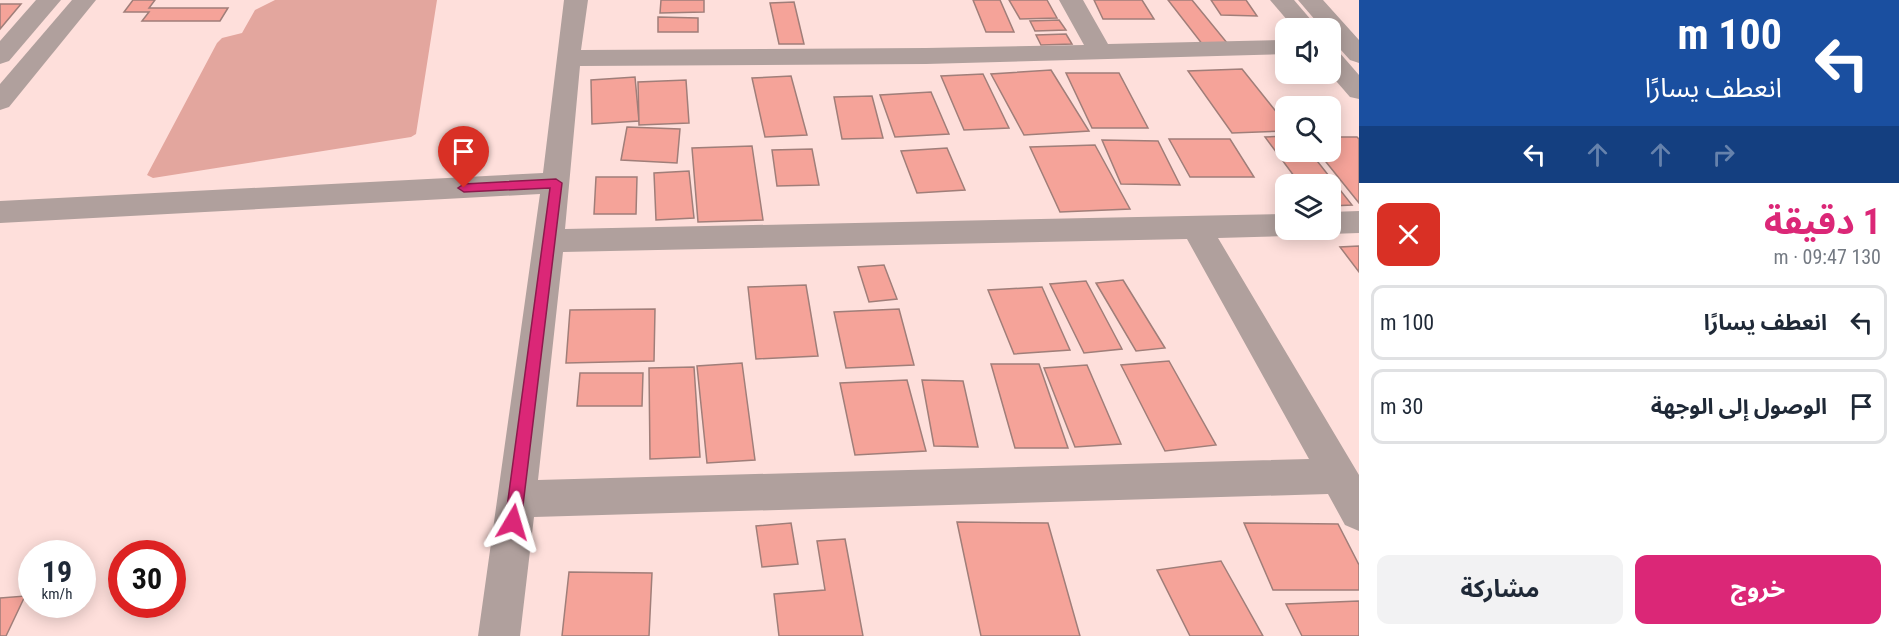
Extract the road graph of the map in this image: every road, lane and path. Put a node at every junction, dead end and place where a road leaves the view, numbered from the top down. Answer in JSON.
{"nodes":[{"id":1,"x":49,"y":0,"type":"edge"},
{"id":2,"x":84,"y":0,"type":"edge"},
{"id":3,"x":576,"y":0,"type":"edge"},
{"id":4,"x":1071,"y":0,"type":"edge"},
{"id":5,"x":1282,"y":0,"type":"edge"},
{"id":6,"x":1310,"y":0,"type":"edge"},
{"id":7,"x":1297,"y":18,"type":"edge"},
{"id":8,"x":1275,"y":47,"type":"edge"},
{"id":9,"x":1350,"y":51,"type":"edge"},
{"id":10,"x":1100,"y":52,"type":"junction"},
{"id":11,"x":0,"y":56,"type":"edge"},
{"id":12,"x":568,"y":58,"type":"junction"},
{"id":13,"x":1359,"y":91,"type":"edge"},
{"id":14,"x":0,"y":101,"type":"edge"},
{"id":15,"x":556,"y":183,"type":"junction"},
{"id":16,"x":0,"y":212,"type":"edge"},
{"id":17,"x":1359,"y":222,"type":"edge"},
{"id":18,"x":1341,"y":223,"type":"edge"},
{"id":19,"x":1275,"y":225,"type":"edge"},
{"id":20,"x":1196,"y":227,"type":"junction"},
{"id":21,"x":549,"y":241,"type":"junction"},
{"id":22,"x":1338,"y":476,"type":"junction"},
{"id":23,"x":516,"y":499,"type":"junction"},
{"id":24,"x":1359,"y":512,"type":"edge"},
{"id":25,"x":499,"y":636,"type":"edge"}],
"edges":[{"from":1,"to":11,"type":"street"},
{"from":2,"to":14,"type":"street"},
{"from":3,"to":12,"type":"street"},
{"from":4,"to":10,"type":"street"},
{"from":5,"to":7,"type":"street"},
{"from":6,"to":9,"type":"street"},
{"from":8,"to":10,"type":"street"},
{"from":9,"to":13,"type":"street"},
{"from":10,"to":12,"type":"street"},
{"from":12,"to":15,"type":"street"},
{"from":15,"to":16,"type":"street"},
{"from":15,"to":21,"type":"street"},
{"from":17,"to":18,"type":"street"},
{"from":19,"to":20,"type":"street"},
{"from":20,"to":21,"type":"street"},
{"from":20,"to":22,"type":"street"},
{"from":21,"to":23,"type":"street"},
{"from":22,"to":23,"type":"street"},
{"from":22,"to":24,"type":"street"},
{"from":23,"to":25,"type":"street"}]}
